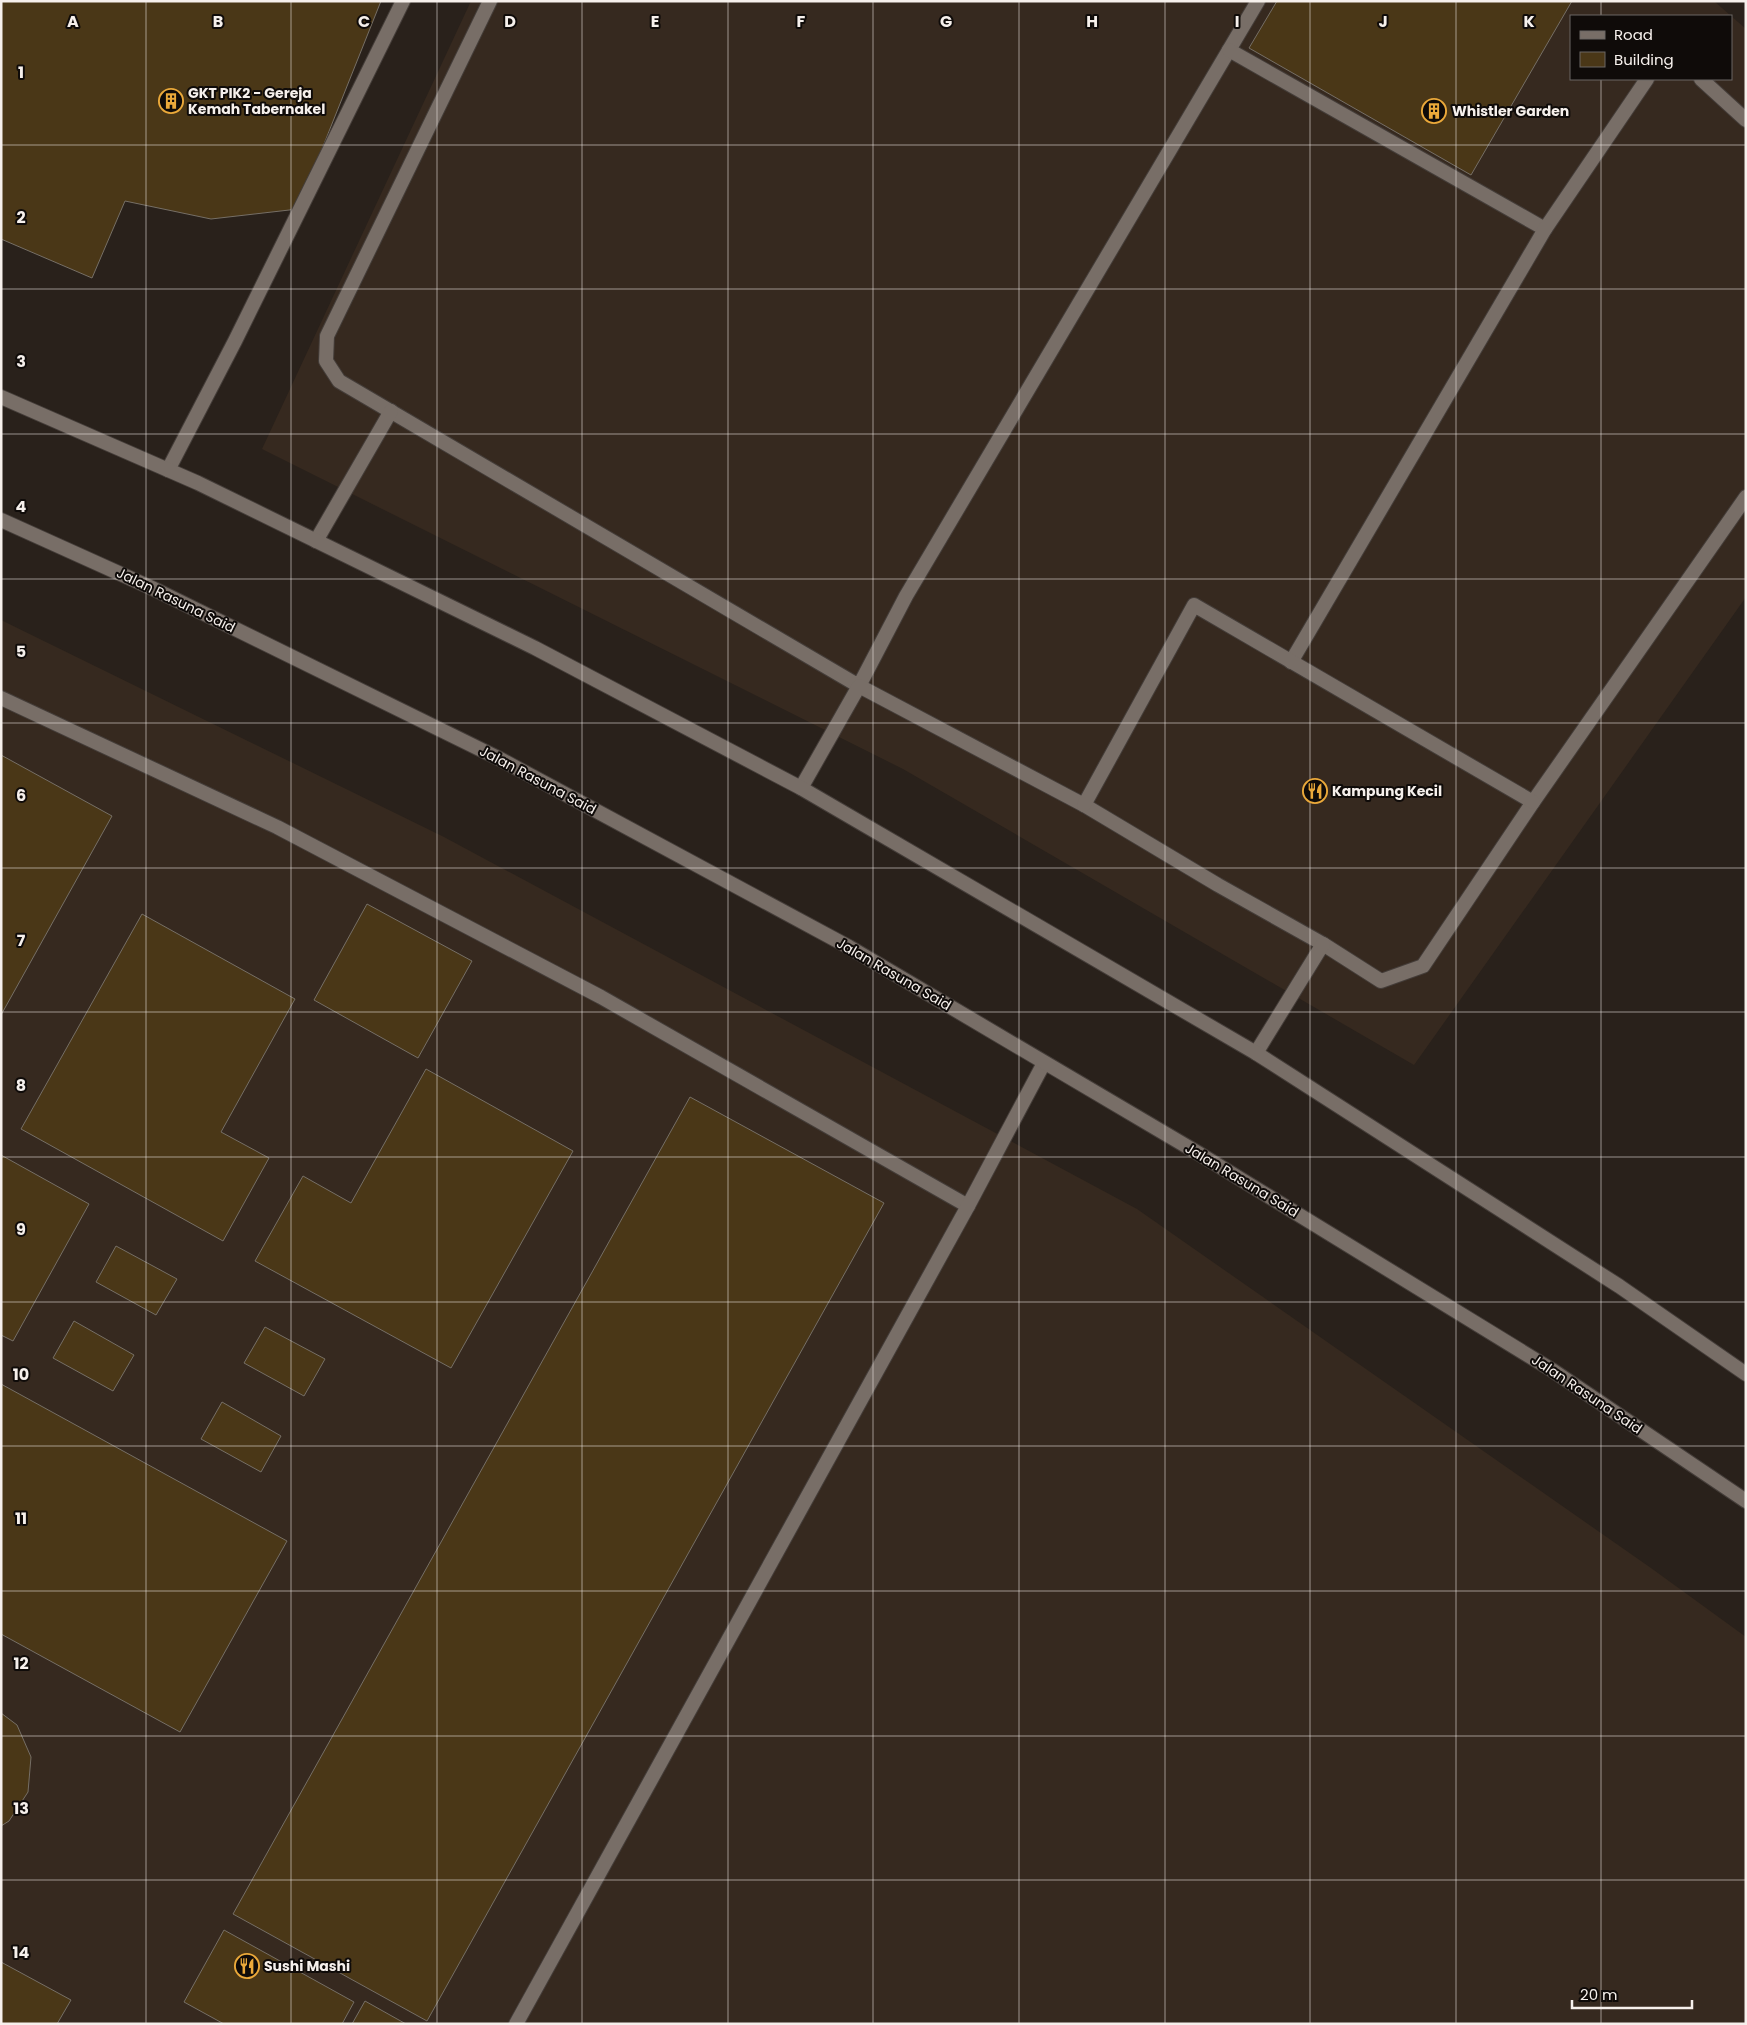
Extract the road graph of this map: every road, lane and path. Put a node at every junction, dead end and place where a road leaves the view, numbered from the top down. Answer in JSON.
{"nodes":[{"id":1,"x":403,"y":1,"type":"edge"},
{"id":2,"x":490,"y":1,"type":"edge"},
{"id":3,"x":1258,"y":1,"type":"edge"},
{"id":4,"x":1229,"y":50,"type":"junction"},
{"id":5,"x":1646,"y":80,"type":"edge"},
{"id":6,"x":1702,"y":80,"type":"edge"},
{"id":7,"x":1746,"y":120,"type":"edge"},
{"id":8,"x":1545,"y":229,"type":"junction"},
{"id":9,"x":1,"y":397,"type":"edge"},
{"id":10,"x":391,"y":411,"type":"junction"},
{"id":11,"x":168,"y":470,"type":"junction"},
{"id":12,"x":1746,"y":497,"type":"edge"},
{"id":13,"x":1,"y":520,"type":"edge"},
{"id":14,"x":316,"y":542,"type":"junction"},
{"id":15,"x":1291,"y":662,"type":"junction"},
{"id":16,"x":859,"y":686,"type":"junction"},
{"id":17,"x":1,"y":698,"type":"edge"},
{"id":18,"x":801,"y":788,"type":"junction"},
{"id":19,"x":1533,"y":802,"type":"junction"},
{"id":20,"x":1084,"y":804,"type":"junction"},
{"id":21,"x":1323,"y":944,"type":"junction"},
{"id":22,"x":1256,"y":1053,"type":"junction"},
{"id":23,"x":1044,"y":1063,"type":"junction"},
{"id":24,"x":968,"y":1206,"type":"junction"},
{"id":25,"x":1746,"y":1374,"type":"edge"},
{"id":26,"x":1744,"y":1499,"type":"edge"},
{"id":27,"x":516,"y":2024,"type":"edge"}],
"edges":[{"from":1,"to":11,"type":"street"},
{"from":2,"to":10,"type":"street"},
{"from":3,"to":4,"type":"street"},
{"from":4,"to":8,"type":"street"},
{"from":4,"to":16,"type":"street"},
{"from":5,"to":8,"type":"street"},
{"from":6,"to":7,"type":"street"},
{"from":8,"to":15,"type":"street"},
{"from":9,"to":11,"type":"street"},
{"from":10,"to":14,"type":"street"},
{"from":10,"to":16,"type":"street"},
{"from":11,"to":14,"type":"street"},
{"from":12,"to":19,"type":"street"},
{"from":13,"to":23,"type":"street","name":"Jalan Rasuna Said"},
{"from":14,"to":18,"type":"street"},
{"from":15,"to":19,"type":"street"},
{"from":15,"to":20,"type":"street"},
{"from":16,"to":18,"type":"street"},
{"from":16,"to":20,"type":"street"},
{"from":17,"to":24,"type":"street"},
{"from":18,"to":22,"type":"street"},
{"from":19,"to":21,"type":"street"},
{"from":20,"to":21,"type":"street"},
{"from":21,"to":22,"type":"street"},
{"from":22,"to":25,"type":"street"},
{"from":23,"to":24,"type":"street"},
{"from":23,"to":26,"type":"street","name":"Jalan Rasuna Said"},
{"from":24,"to":27,"type":"street"}]}
